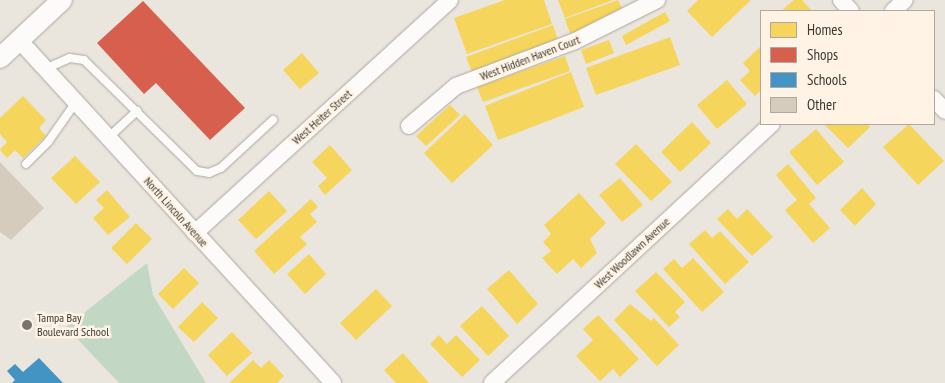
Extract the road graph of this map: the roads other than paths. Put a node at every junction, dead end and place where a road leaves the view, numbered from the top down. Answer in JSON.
{"nodes":[{"id":1,"x":62,"y":0,"type":"edge"},
{"id":2,"x":450,"y":0,"type":"edge"},
{"id":3,"x":657,"y":0,"type":"edge"},
{"id":4,"x":841,"y":0,"type":"edge"},
{"id":5,"x":905,"y":0,"type":"edge"},
{"id":6,"x":850,"y":10,"type":"edge"},
{"id":7,"x":894,"y":10,"type":"edge"},
{"id":8,"x":19,"y":40,"type":"junction"},
{"id":9,"x":0,"y":58,"type":"edge"},
{"id":10,"x":45,"y":69,"type":"junction"},
{"id":11,"x":935,"y":100,"type":"edge"},
{"id":12,"x":76,"y":102,"type":"junction"},
{"id":13,"x":137,"y":111,"type":"junction"},
{"id":14,"x":945,"y":111,"type":"edge"},
{"id":15,"x":273,"y":120,"type":"dead end"},
{"id":16,"x":771,"y":125,"type":"edge"},
{"id":17,"x":409,"y":126,"type":"dead end"},
{"id":18,"x":108,"y":138,"type":"junction"},
{"id":19,"x":26,"y":164,"type":"dead end"},
{"id":20,"x":195,"y":233,"type":"junction"},
{"id":21,"x":334,"y":383,"type":"edge"},
{"id":22,"x":492,"y":383,"type":"edge"}],
"edges":[{"from":1,"to":8,"type":"street"},
{"from":2,"to":20,"type":"street","name":"West Heiter Street"},
{"from":3,"to":17,"type":"street","name":"West Hidden Haven Court"},
{"from":4,"to":6,"type":"street"},
{"from":5,"to":7,"type":"street"},
{"from":8,"to":9,"type":"street"},
{"from":8,"to":10,"type":"street","name":"North Lincoln Avenue"},
{"from":10,"to":12,"type":"street","name":"North Lincoln Avenue"},
{"from":10,"to":13,"type":"lane"},
{"from":11,"to":14,"type":"street"},
{"from":12,"to":18,"type":"street","name":"North Lincoln Avenue"},
{"from":12,"to":19,"type":"lane"},
{"from":13,"to":15,"type":"lane"},
{"from":13,"to":18,"type":"lane"},
{"from":16,"to":22,"type":"street","name":"West Woodlawn Avenue"},
{"from":18,"to":20,"type":"street","name":"North Lincoln Avenue"},
{"from":20,"to":21,"type":"street","name":"North Lincoln Avenue"}]}
